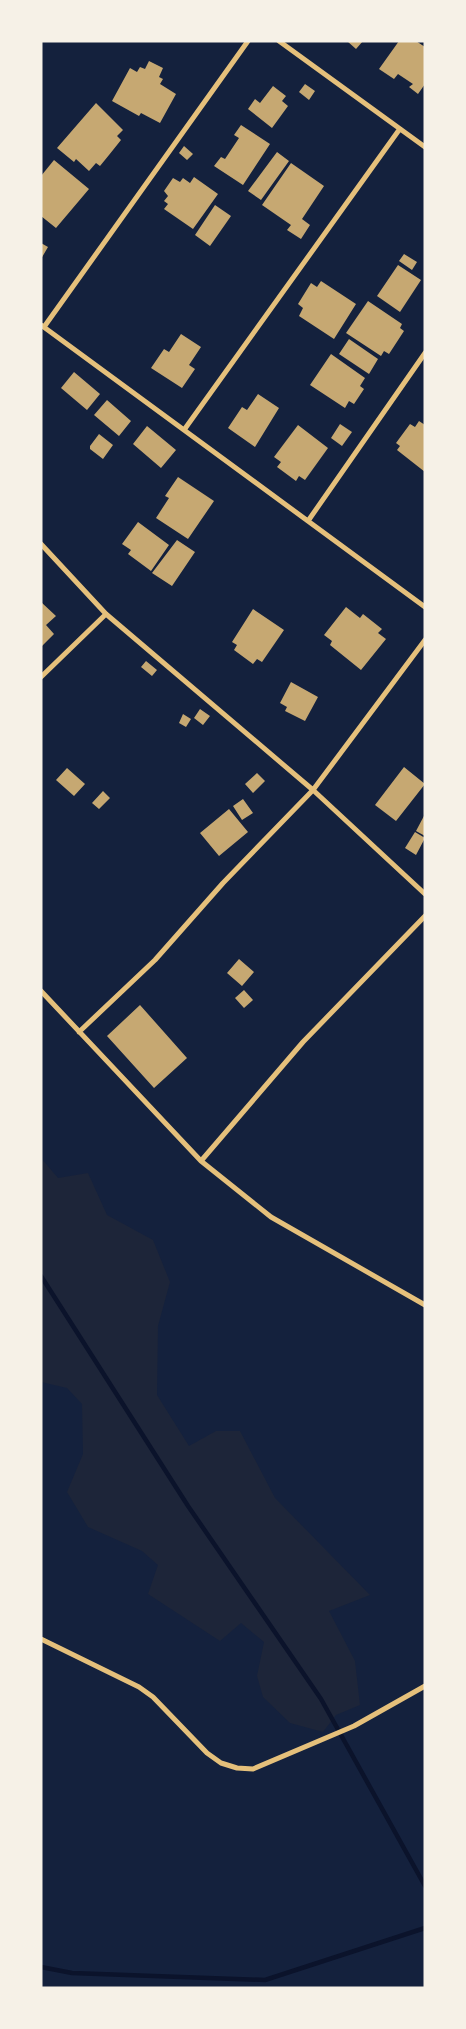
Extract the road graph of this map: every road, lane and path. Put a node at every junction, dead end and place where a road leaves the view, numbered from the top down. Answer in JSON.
{"nodes":[{"id":1,"x":248,"y":41,"type":"edge"},
{"id":2,"x":279,"y":41,"type":"edge"},
{"id":3,"x":399,"y":130,"type":"junction"},
{"id":4,"x":425,"y":147,"type":"edge"},
{"id":5,"x":42,"y":326,"type":"edge"},
{"id":6,"x":425,"y":354,"type":"edge"},
{"id":7,"x":184,"y":430,"type":"junction"},
{"id":8,"x":308,"y":521,"type":"junction"},
{"id":9,"x":41,"y":544,"type":"edge"},
{"id":10,"x":425,"y":607,"type":"edge"},
{"id":11,"x":106,"y":614,"type":"junction"},
{"id":12,"x":425,"y":640,"type":"edge"},
{"id":13,"x":41,"y":678,"type":"edge"},
{"id":14,"x":313,"y":790,"type":"junction"},
{"id":15,"x":425,"y":894,"type":"edge"},
{"id":16,"x":425,"y":916,"type":"edge"},
{"id":17,"x":41,"y":991,"type":"edge"},
{"id":18,"x":79,"y":1032,"type":"junction"},
{"id":19,"x":201,"y":1161,"type":"junction"},
{"id":20,"x":425,"y":1305,"type":"edge"},
{"id":21,"x":41,"y":1639,"type":"edge"},
{"id":22,"x":425,"y":1686,"type":"edge"}],
"edges":[{"from":1,"to":5,"type":"street"},
{"from":2,"to":3,"type":"street"},
{"from":3,"to":4,"type":"street"},
{"from":3,"to":7,"type":"street"},
{"from":5,"to":7,"type":"street"},
{"from":6,"to":8,"type":"street"},
{"from":7,"to":8,"type":"street"},
{"from":8,"to":10,"type":"street"},
{"from":9,"to":11,"type":"street"},
{"from":11,"to":13,"type":"street"},
{"from":11,"to":14,"type":"street"},
{"from":12,"to":14,"type":"street"},
{"from":14,"to":15,"type":"street"},
{"from":14,"to":18,"type":"street"},
{"from":16,"to":19,"type":"street"},
{"from":17,"to":18,"type":"street"},
{"from":18,"to":19,"type":"street"},
{"from":19,"to":20,"type":"street"},
{"from":21,"to":22,"type":"street"}]}
